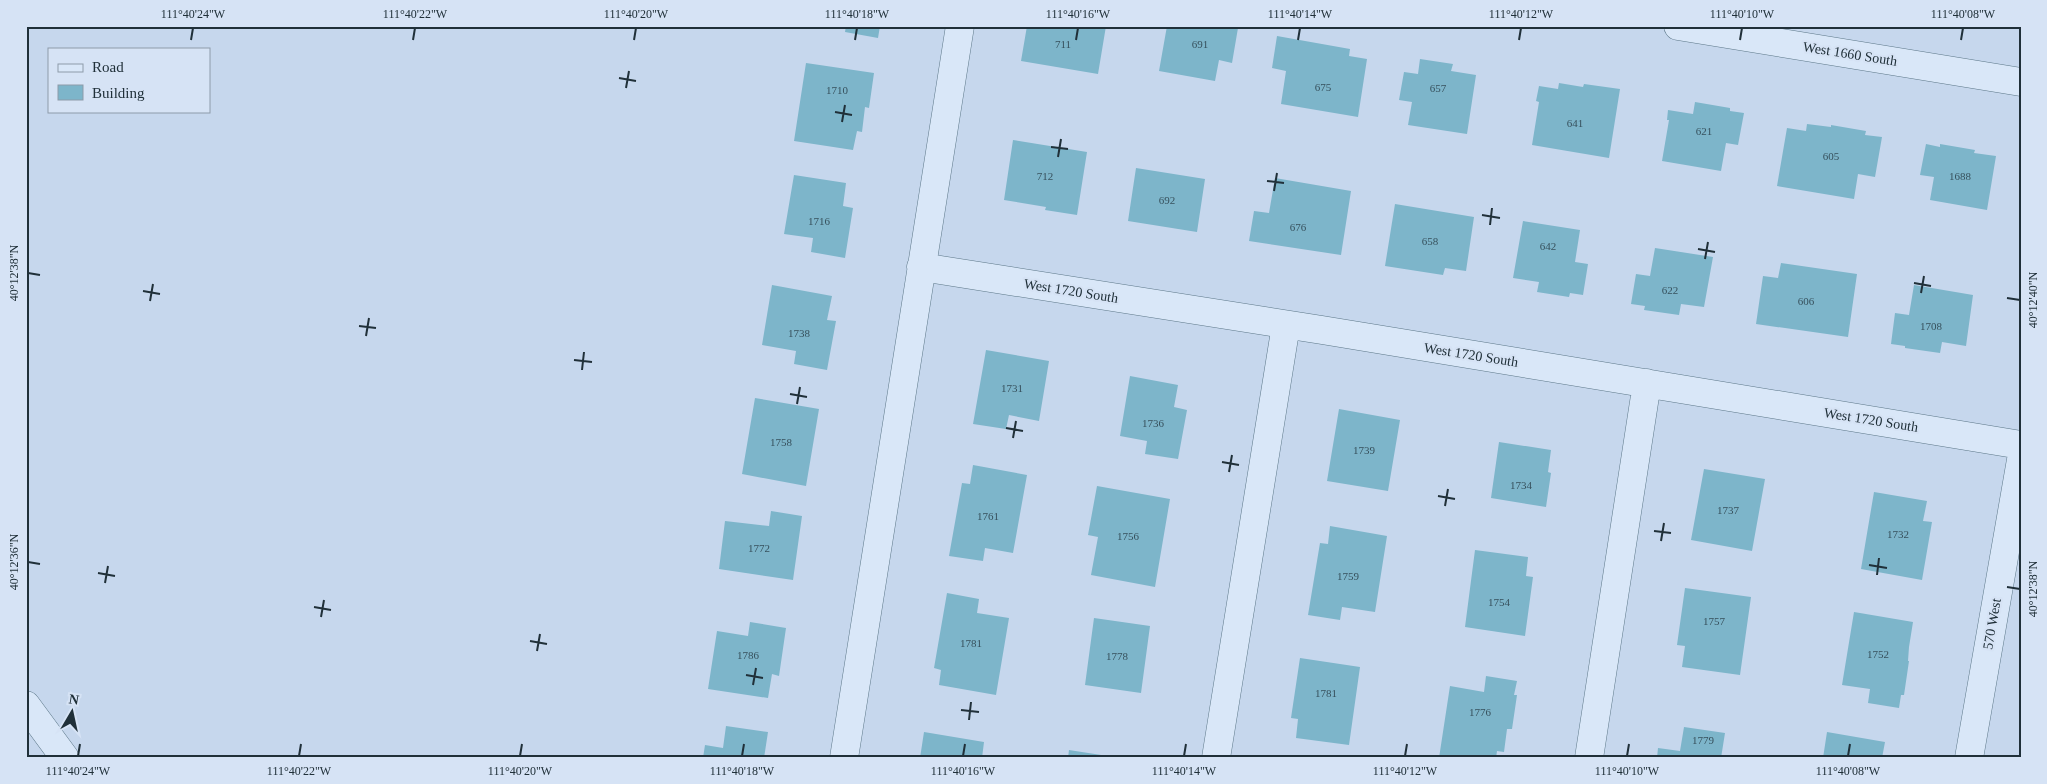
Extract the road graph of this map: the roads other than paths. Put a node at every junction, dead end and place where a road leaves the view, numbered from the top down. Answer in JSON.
{"nodes":[{"id":1,"x":960,"y":26,"type":"edge"},
{"id":2,"x":1678,"y":26,"type":"edge"},
{"id":3,"x":1682,"y":27,"type":"edge"},
{"id":4,"x":2021,"y":82,"type":"edge"},
{"id":5,"x":920,"y":267,"type":"junction"},
{"id":6,"x":1286,"y":325,"type":"junction"},
{"id":7,"x":1647,"y":383,"type":"junction"},
{"id":8,"x":2021,"y":445,"type":"edge"},
{"id":9,"x":2021,"y":460,"type":"edge"},
{"id":10,"x":26,"y":705,"type":"edge"},
{"id":11,"x":66,"y":758,"type":"edge"},
{"id":12,"x":844,"y":758,"type":"edge"},
{"id":13,"x":1216,"y":758,"type":"edge"},
{"id":14,"x":1589,"y":758,"type":"edge"},
{"id":15,"x":1969,"y":758,"type":"edge"}],
"edges":[{"from":1,"to":5,"type":"street"},
{"from":2,"to":3,"type":"street","name":"West 1660 South"},
{"from":3,"to":4,"type":"street","name":"West 1660 South"},
{"from":5,"to":6,"type":"street","name":"West 1720 South"},
{"from":5,"to":12,"type":"street"},
{"from":6,"to":7,"type":"street","name":"West 1720 South"},
{"from":6,"to":13,"type":"street"},
{"from":7,"to":8,"type":"street","name":"West 1720 South"},
{"from":7,"to":14,"type":"street"},
{"from":9,"to":15,"type":"street","name":"570 West"},
{"from":10,"to":11,"type":"street"}]}
